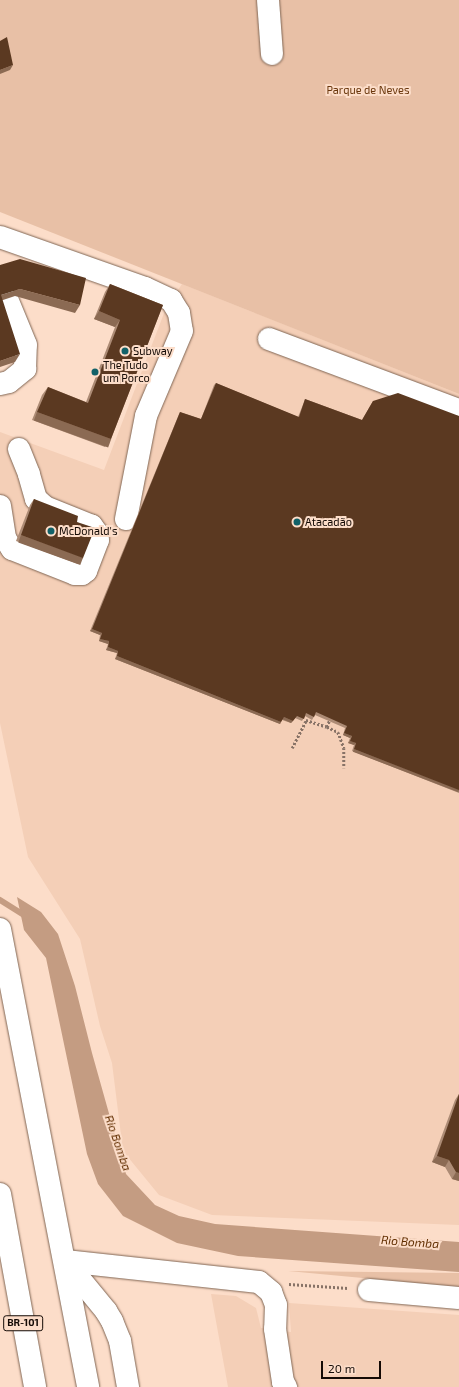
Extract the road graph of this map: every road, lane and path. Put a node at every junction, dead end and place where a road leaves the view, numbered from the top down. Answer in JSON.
{"nodes":[{"id":1,"x":268,"y":0,"type":"edge"},
{"id":2,"x":272,"y":54,"type":"dead end"},
{"id":3,"x":0,"y":237,"type":"edge"},
{"id":4,"x":7,"y":299,"type":"edge"},
{"id":5,"x":269,"y":339,"type":"dead end"},
{"id":6,"x":0,"y":384,"type":"edge"},
{"id":7,"x":459,"y":410,"type":"edge"},
{"id":8,"x":19,"y":449,"type":"dead end"},
{"id":9,"x":0,"y":506,"type":"edge"},
{"id":10,"x":126,"y":519,"type":"dead end"},
{"id":11,"x":331,"y":716,"type":"edge"},
{"id":12,"x":327,"y":727,"type":"junction"},
{"id":13,"x":292,"y":748,"type":"dead end"},
{"id":14,"x":344,"y":768,"type":"dead end"},
{"id":15,"x":0,"y":929,"type":"edge"},
{"id":16,"x":0,"y":1194,"type":"edge"},
{"id":17,"x":65,"y":1261,"type":"junction"},
{"id":18,"x":259,"y":1282,"type":"junction"},
{"id":19,"x":369,"y":1290,"type":"joint"},
{"id":20,"x":459,"y":1298,"type":"edge"},
{"id":21,"x":35,"y":1387,"type":"edge"},
{"id":22,"x":88,"y":1387,"type":"edge"},
{"id":23,"x":128,"y":1387,"type":"edge"},
{"id":24,"x":286,"y":1387,"type":"edge"}],
"edges":[{"from":1,"to":2,"type":"main road"},
{"from":3,"to":10,"type":"main road"},
{"from":4,"to":6,"type":"main road"},
{"from":5,"to":7,"type":"main road"},
{"from":8,"to":9,"type":"main road"},
{"from":11,"to":12,"type":"path"},
{"from":12,"to":13,"type":"path"},
{"from":12,"to":14,"type":"path"},
{"from":15,"to":17,"type":"main road"},
{"from":16,"to":21,"type":"main road","number":"BR-101"},
{"from":17,"to":18,"type":"main road"},
{"from":17,"to":22,"type":"main road"},
{"from":17,"to":23,"type":"main road"},
{"from":18,"to":19,"type":"path"},
{"from":18,"to":24,"type":"main road"},
{"from":19,"to":20,"type":"main road"}]}
